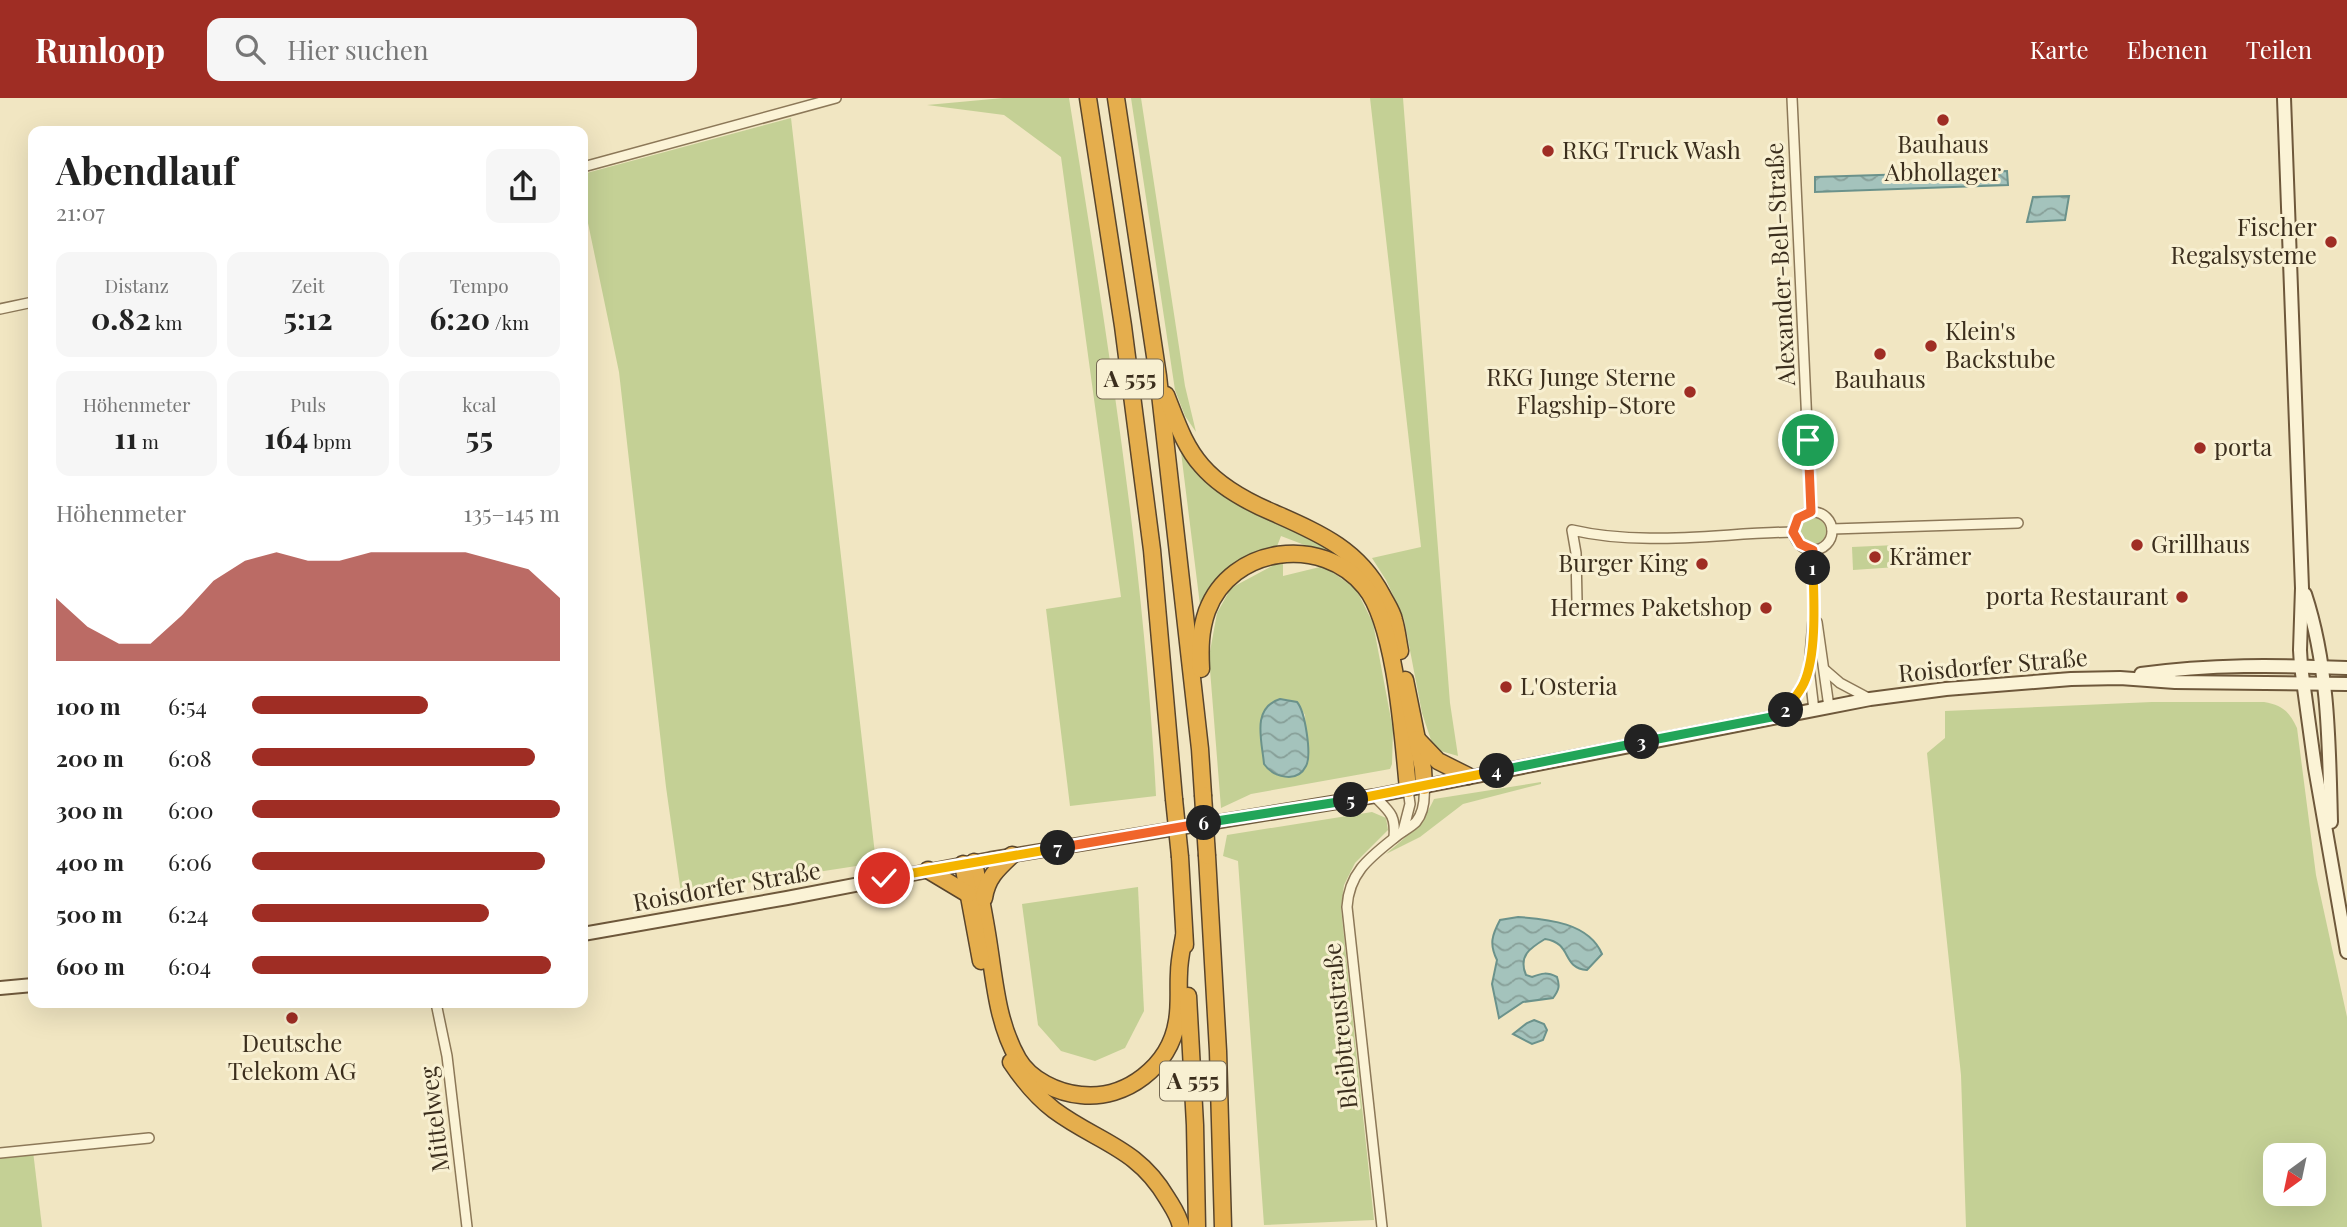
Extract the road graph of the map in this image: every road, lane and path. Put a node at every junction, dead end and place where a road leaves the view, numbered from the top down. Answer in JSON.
{"nodes":[{"id":1,"x":836,"y":98,"type":"edge"},
{"id":2,"x":1116,"y":98,"type":"edge"},
{"id":3,"x":1792,"y":98,"type":"edge"},
{"id":4,"x":2284,"y":98,"type":"edge"},
{"id":5,"x":1088,"y":99,"type":"edge"},
{"id":6,"x":588,"y":166,"type":"edge"},
{"id":7,"x":28,"y":303,"type":"edge"},
{"id":8,"x":0,"y":309,"type":"edge"},
{"id":9,"x":1158,"y":376,"type":"junction"},
{"id":10,"x":1811,"y":512,"type":"junction"},
{"id":11,"x":2018,"y":523,"type":"dead end"},
{"id":12,"x":1832,"y":529,"type":"junction"},
{"id":13,"x":1793,"y":532,"type":"junction"},
{"id":14,"x":1813,"y":550,"type":"junction"},
{"id":15,"x":2302,"y":588,"type":"junction"},
{"id":16,"x":1577,"y":601,"type":"dead end"},
{"id":17,"x":1814,"y":608,"type":"junction"},
{"id":18,"x":2301,"y":666,"type":"junction"},
{"id":19,"x":2323,"y":667,"type":"junction"},
{"id":20,"x":1809,"y":668,"type":"junction"},
{"id":21,"x":2347,"y":668,"type":"edge"},
{"id":22,"x":1825,"y":670,"type":"junction"},
{"id":23,"x":2120,"y":678,"type":"junction"},
{"id":24,"x":2305,"y":683,"type":"junction"},
{"id":25,"x":2324,"y":684,"type":"junction"},
{"id":26,"x":2347,"y":684,"type":"edge"},
{"id":27,"x":1870,"y":699,"type":"junction"},
{"id":28,"x":1829,"y":707,"type":"junction"},
{"id":29,"x":1814,"y":710,"type":"junction"},
{"id":30,"x":1782,"y":715,"type":"junction"},
{"id":31,"x":1416,"y":737,"type":"junction"},
{"id":32,"x":1200,"y":749,"type":"junction"},
{"id":33,"x":1468,"y":776,"type":"junction"},
{"id":34,"x":1416,"y":787,"type":"junction"},
{"id":35,"x":1374,"y":796,"type":"junction"},
{"id":36,"x":1403,"y":831,"type":"junction"},
{"id":37,"x":1394,"y":838,"type":"junction"},
{"id":38,"x":1012,"y":855,"type":"junction"},
{"id":39,"x":969,"y":863,"type":"junction"},
{"id":40,"x":2332,"y":864,"type":"junction"},
{"id":41,"x":928,"y":870,"type":"junction"},
{"id":42,"x":968,"y":894,"type":"junction"},
{"id":43,"x":983,"y":904,"type":"junction"},
{"id":44,"x":588,"y":933,"type":"edge"},
{"id":45,"x":1184,"y":936,"type":"junction"},
{"id":46,"x":2347,"y":952,"type":"edge"},
{"id":47,"x":28,"y":985,"type":"edge"},
{"id":48,"x":0,"y":988,"type":"edge"},
{"id":49,"x":437,"y":1008,"type":"edge"},
{"id":50,"x":149,"y":1138,"type":"dead end"},
{"id":51,"x":0,"y":1153,"type":"edge"},
{"id":52,"x":467,"y":1227,"type":"edge"},
{"id":53,"x":1181,"y":1227,"type":"edge"},
{"id":54,"x":1197,"y":1227,"type":"edge"},
{"id":55,"x":1223,"y":1227,"type":"edge"},
{"id":56,"x":1382,"y":1227,"type":"edge"}],
"edges":[{"from":1,"to":6,"type":"street"},
{"from":2,"to":9,"type":"highway","number":"A 555"},
{"from":3,"to":10,"type":"street","name":"Alexander-Bell-Straße"},
{"from":4,"to":15,"type":"main road"},
{"from":5,"to":45,"type":"highway","number":"A 555","bridge":true},
{"from":7,"to":8,"type":"street"},
{"from":9,"to":31,"type":"highway"},
{"from":9,"to":32,"type":"highway","number":"A 555"},
{"from":10,"to":12,"type":"street"},
{"from":10,"to":13,"type":"street"},
{"from":11,"to":12,"type":"street"},
{"from":12,"to":14,"type":"street"},
{"from":13,"to":14,"type":"street"},
{"from":13,"to":16,"type":"street"},
{"from":14,"to":17,"type":"street"},
{"from":15,"to":18,"type":"main road"},
{"from":15,"to":19,"type":"main road"},
{"from":17,"to":20,"type":"street"},
{"from":17,"to":22,"type":"street"},
{"from":18,"to":19,"type":"main road","name":"Roisdorfer Straße"},
{"from":18,"to":23,"type":"main road","name":"Roisdorfer Straße"},
{"from":18,"to":24,"type":"main road"},
{"from":19,"to":21,"type":"main road","name":"Roisdorfer Straße"},
{"from":19,"to":25,"type":"main road"},
{"from":20,"to":29,"type":"street"},
{"from":20,"to":30,"type":"street"},
{"from":22,"to":27,"type":"street","name":"Roisdorfer Straße"},
{"from":22,"to":28,"type":"street"},
{"from":23,"to":24,"type":"main road","name":"Roisdorfer Straße"},
{"from":23,"to":27,"type":"main road","name":"Roisdorfer Straße"},
{"from":24,"to":25,"type":"main road","name":"Roisdorfer Straße"},
{"from":24,"to":40,"type":"main road"},
{"from":25,"to":26,"type":"main road","name":"Roisdorfer Straße"},
{"from":25,"to":40,"type":"main road"},
{"from":27,"to":28,"type":"main road","name":"Roisdorfer Straße"},
{"from":28,"to":29,"type":"main road","name":"Roisdorfer Straße"},
{"from":29,"to":30,"type":"main road","name":"Roisdorfer Straße"},
{"from":30,"to":33,"type":"main road","name":"Roisdorfer Straße"},
{"from":31,"to":33,"type":"highway"},
{"from":31,"to":34,"type":"highway"},
{"from":32,"to":34,"type":"highway"},
{"from":32,"to":55,"type":"highway","number":"A 555","bridge":true},
{"from":33,"to":34,"type":"main road","name":"Roisdorfer Straße"},
{"from":34,"to":35,"type":"main road","name":"Roisdorfer Straße"},
{"from":34,"to":36,"type":"street"},
{"from":34,"to":36,"type":"street","name":"Bleibtreustraße"},
{"from":35,"to":37,"type":"street"},
{"from":35,"to":38,"type":"main road","name":"Roisdorfer Straße"},
{"from":36,"to":37,"type":"street","name":"Bleibtreustraße"},
{"from":37,"to":56,"type":"street","name":"Bleibtreustraße"},
{"from":38,"to":39,"type":"main road","name":"Roisdorfer Straße"},
{"from":38,"to":43,"type":"highway"},
{"from":39,"to":41,"type":"main road","name":"Roisdorfer Straße"},
{"from":39,"to":42,"type":"highway"},
{"from":39,"to":43,"type":"highway"},
{"from":40,"to":46,"type":"main road"},
{"from":41,"to":42,"type":"highway"},
{"from":41,"to":44,"type":"main road","name":"Roisdorfer Straße"},
{"from":42,"to":53,"type":"highway"},
{"from":43,"to":45,"type":"highway"},
{"from":45,"to":54,"type":"highway","number":"A 555"},
{"from":47,"to":48,"type":"main road"},
{"from":49,"to":52,"type":"street","name":"Mittelweg"},
{"from":50,"to":51,"type":"street"}]}
